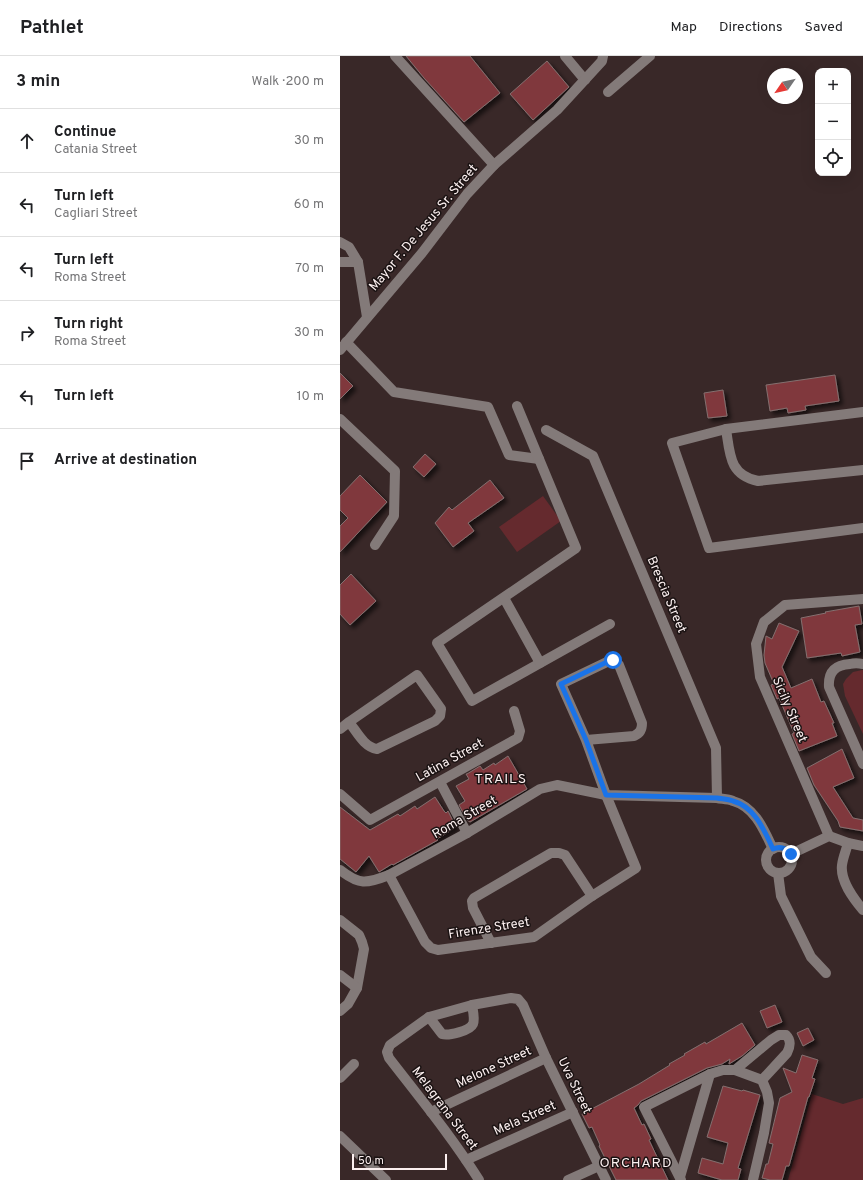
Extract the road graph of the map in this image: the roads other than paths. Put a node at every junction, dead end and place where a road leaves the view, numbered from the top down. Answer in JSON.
{"nodes":[{"id":1,"x":395,"y":56,"type":"edge"},
{"id":2,"x":565,"y":56,"type":"edge"},
{"id":3,"x":650,"y":56,"type":"edge"},
{"id":4,"x":603,"y":58,"type":"edge"},
{"id":5,"x":585,"y":80,"type":"junction"},
{"id":6,"x":608,"y":92,"type":"dead end"},
{"id":7,"x":494,"y":166,"type":"junction"},
{"id":8,"x":340,"y":242,"type":"edge"},
{"id":9,"x":340,"y":262,"type":"edge"},
{"id":10,"x":358,"y":262,"type":"junction"},
{"id":11,"x":367,"y":317,"type":"junction"},
{"id":12,"x":343,"y":346,"type":"edge"},
{"id":13,"x":517,"y":406,"type":"dead end"},
{"id":14,"x":863,"y":412,"type":"edge"},
{"id":15,"x":340,"y":419,"type":"edge"},
{"id":16,"x":726,"y":429,"type":"junction"},
{"id":17,"x":546,"y":430,"type":"dead end"},
{"id":18,"x":539,"y":459,"type":"junction"},
{"id":19,"x":863,"y":470,"type":"edge"},
{"id":20,"x":863,"y":528,"type":"edge"},
{"id":21,"x":375,"y":545,"type":"dead end"},
{"id":22,"x":504,"y":598,"type":"junction"},
{"id":23,"x":863,"y":599,"type":"edge"},
{"id":24,"x":610,"y":624,"type":"dead end"},
{"id":25,"x":540,"y":663,"type":"junction"},
{"id":26,"x":863,"y":664,"type":"edge"},
{"id":27,"x":514,"y":711,"type":"dead end"},
{"id":28,"x":349,"y":722,"type":"junction"},
{"id":29,"x":340,"y":729,"type":"edge"},
{"id":30,"x":586,"y":740,"type":"junction"},
{"id":31,"x":863,"y":764,"type":"edge"},
{"id":32,"x":440,"y":782,"type":"junction"},
{"id":33,"x":340,"y":794,"type":"edge"},
{"id":34,"x":606,"y":795,"type":"junction"},
{"id":35,"x":717,"y":798,"type":"junction"},
{"id":36,"x":467,"y":833,"type":"junction"},
{"id":37,"x":829,"y":836,"type":"junction"},
{"id":38,"x":848,"y":844,"type":"junction"},
{"id":39,"x":863,"y":846,"type":"edge"},
{"id":40,"x":773,"y":849,"type":"junction"},
{"id":41,"x":791,"y":854,"type":"junction"},
{"id":42,"x":340,"y":870,"type":"edge"},
{"id":43,"x":778,"y":873,"type":"junction"},
{"id":44,"x":389,"y":876,"type":"junction"},
{"id":45,"x":592,"y":896,"type":"junction"},
{"id":46,"x":863,"y":910,"type":"edge"},
{"id":47,"x":340,"y":920,"type":"edge"},
{"id":48,"x":491,"y":943,"type":"junction"},
{"id":49,"x":826,"y":973,"type":"dead end"},
{"id":50,"x":340,"y":974,"type":"edge"},
{"id":51,"x":357,"y":988,"type":"junction"},
{"id":52,"x":472,"y":1005,"type":"junction"},
{"id":53,"x":340,"y":1011,"type":"edge"},
{"id":54,"x":429,"y":1017,"type":"junction"},
{"id":55,"x":546,"y":1058,"type":"junction"},
{"id":56,"x":354,"y":1064,"type":"dead end"},
{"id":57,"x":735,"y":1070,"type":"junction"},
{"id":58,"x":710,"y":1074,"type":"junction"},
{"id":59,"x":340,"y":1078,"type":"edge"},
{"id":60,"x":762,"y":1080,"type":"junction"},
{"id":61,"x":431,"y":1112,"type":"junction"},
{"id":62,"x":573,"y":1112,"type":"junction"},
{"id":63,"x":340,"y":1136,"type":"edge"},
{"id":64,"x":466,"y":1160,"type":"junction"},
{"id":65,"x":599,"y":1166,"type":"junction"},
{"id":66,"x":681,"y":1178,"type":"edge"},
{"id":67,"x":386,"y":1180,"type":"edge"},
{"id":68,"x":479,"y":1180,"type":"edge"},
{"id":69,"x":568,"y":1180,"type":"edge"},
{"id":70,"x":606,"y":1180,"type":"edge"},
{"id":71,"x":753,"y":1180,"type":"edge"}],
"edges":[{"from":1,"to":7,"type":"street"},
{"from":2,"to":5,"type":"street"},
{"from":3,"to":6,"type":"street"},
{"from":4,"to":5,"type":"street","name":"Mayor F. De Jesus Sr. Street"},
{"from":5,"to":7,"type":"street","name":"Mayor F. De Jesus Sr. Street"},
{"from":7,"to":11,"type":"street","name":"Mayor F. De Jesus Sr. Street"},
{"from":8,"to":10,"type":"street"},
{"from":9,"to":10,"type":"street"},
{"from":10,"to":11,"type":"street"},
{"from":11,"to":12,"type":"street","name":"Mayor F. De Jesus Sr. Street"},
{"from":12,"to":18,"type":"street"},
{"from":13,"to":18,"type":"street"},
{"from":14,"to":16,"type":"street"},
{"from":15,"to":21,"type":"street"},
{"from":16,"to":19,"type":"street"},
{"from":16,"to":20,"type":"street"},
{"from":17,"to":35,"type":"street","name":"Brescia Street"},
{"from":18,"to":22,"type":"street"},
{"from":22,"to":25,"type":"street"},
{"from":22,"to":25,"type":"street"},
{"from":23,"to":37,"type":"street","name":"Sicily Street"},
{"from":24,"to":25,"type":"street"},
{"from":26,"to":31,"type":"street"},
{"from":27,"to":32,"type":"street","name":"Latina Street"},
{"from":28,"to":28,"type":"street"},
{"from":28,"to":29,"type":"street"},
{"from":30,"to":30,"type":"street"},
{"from":30,"to":34,"type":"street"},
{"from":32,"to":33,"type":"street","name":"Latina Street"},
{"from":32,"to":36,"type":"street"},
{"from":34,"to":35,"type":"street","name":"Roma Street"},
{"from":34,"to":36,"type":"street","name":"Roma Street"},
{"from":34,"to":45,"type":"street","name":"Firenze Street"},
{"from":35,"to":40,"type":"street","name":"Roma Street"},
{"from":36,"to":44,"type":"street","name":"Roma Street"},
{"from":37,"to":38,"type":"street"},
{"from":37,"to":41,"type":"street"},
{"from":38,"to":39,"type":"street"},
{"from":38,"to":46,"type":"street"},
{"from":40,"to":41,"type":"street"},
{"from":40,"to":43,"type":"street"},
{"from":41,"to":43,"type":"street"},
{"from":42,"to":44,"type":"street","name":"Roma Street"},
{"from":43,"to":49,"type":"street"},
{"from":44,"to":48,"type":"street","name":"Firenze Street"},
{"from":45,"to":48,"type":"street","name":"Firenze Street"},
{"from":45,"to":48,"type":"street"},
{"from":47,"to":51,"type":"street"},
{"from":50,"to":51,"type":"street"},
{"from":51,"to":53,"type":"street"},
{"from":52,"to":54,"type":"street"},
{"from":52,"to":54,"type":"street"},
{"from":52,"to":55,"type":"street","name":"Uva Street"},
{"from":54,"to":61,"type":"street","name":"Melagrana Street"},
{"from":55,"to":61,"type":"street","name":"Melone Street"},
{"from":55,"to":62,"type":"street","name":"Uva Street"},
{"from":56,"to":59,"type":"street"},
{"from":57,"to":58,"type":"street"},
{"from":57,"to":60,"type":"street"},
{"from":57,"to":60,"type":"street"},
{"from":58,"to":66,"type":"street"},
{"from":58,"to":66,"type":"street"},
{"from":60,"to":71,"type":"street"},
{"from":61,"to":64,"type":"street","name":"Melagrana Street"},
{"from":62,"to":64,"type":"street","name":"Mela Street"},
{"from":62,"to":65,"type":"street","name":"Uva Street"},
{"from":63,"to":67,"type":"street"},
{"from":64,"to":68,"type":"street","name":"Melagrana Street"},
{"from":65,"to":69,"type":"street"},
{"from":65,"to":70,"type":"street","name":"Uva Street"}]}
